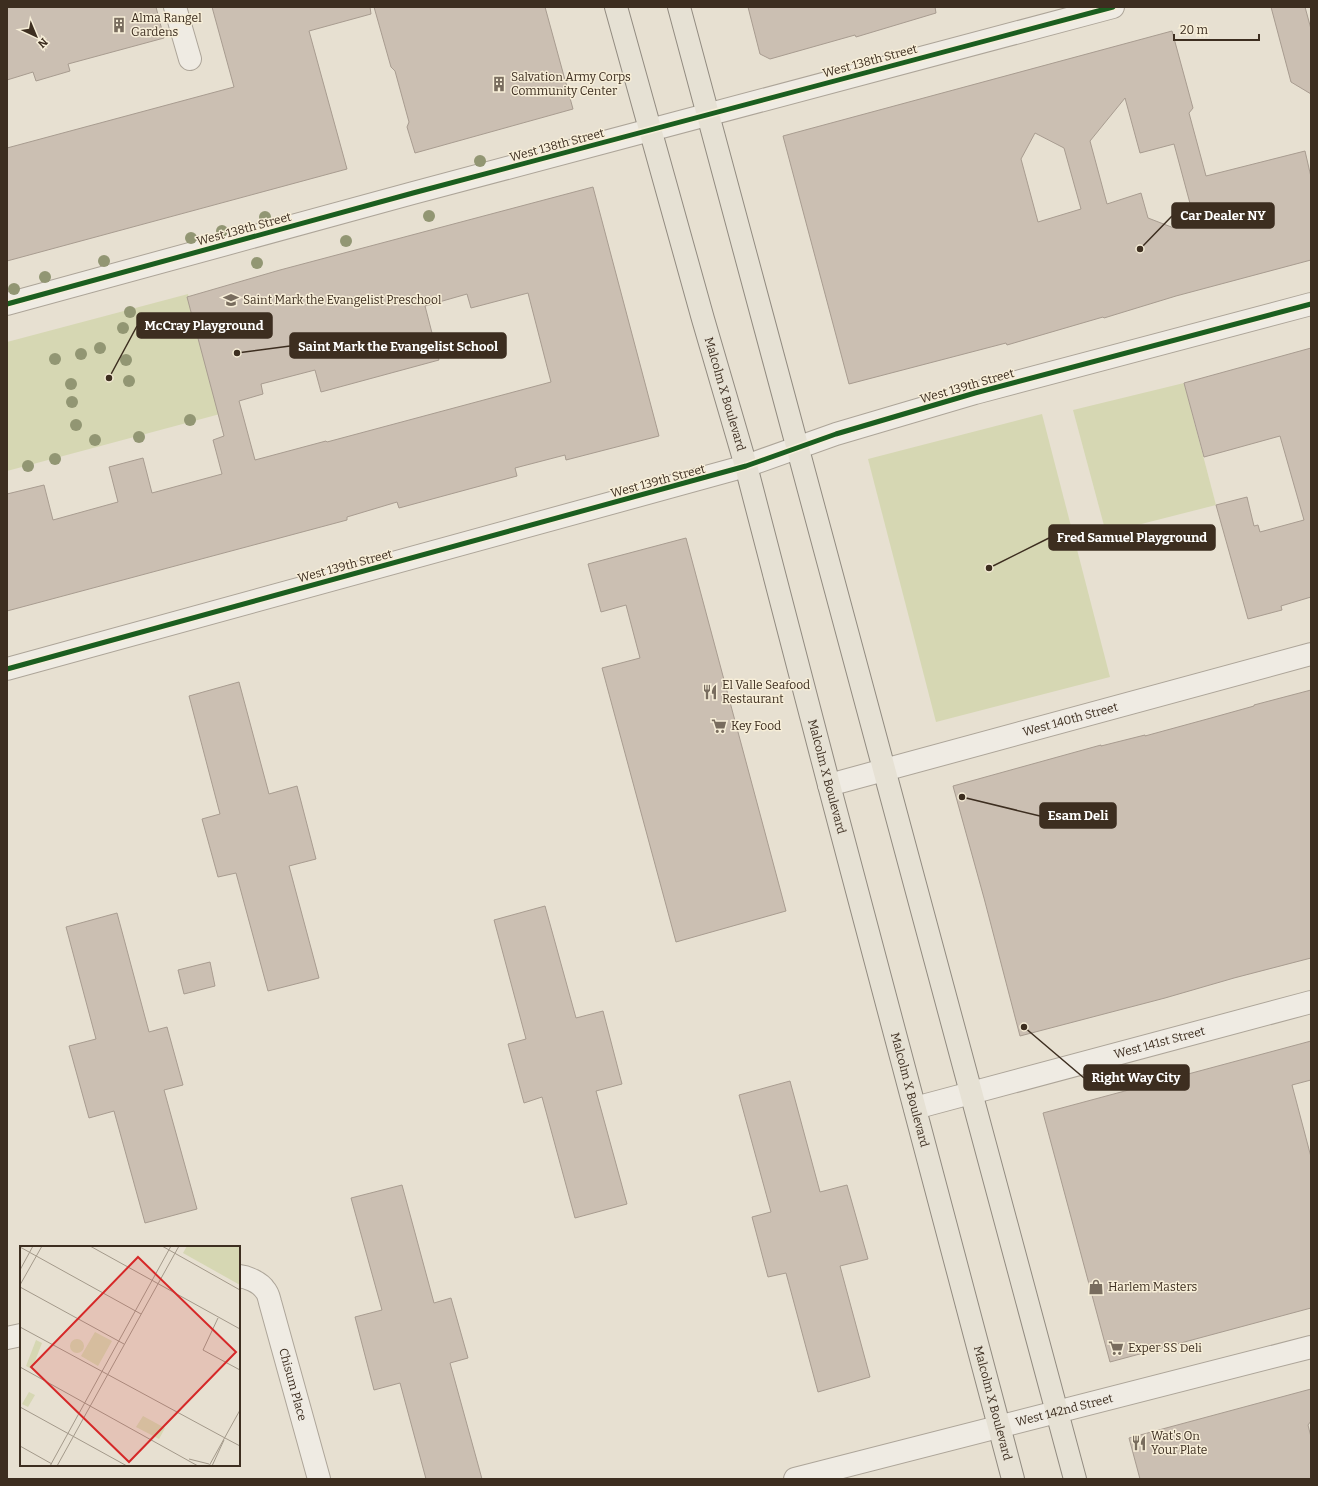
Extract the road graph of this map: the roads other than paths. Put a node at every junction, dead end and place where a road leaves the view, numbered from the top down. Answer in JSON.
{"nodes":[{"id":1,"x":175,"y":7,"type":"edge"},
{"id":2,"x":616,"y":7,"type":"edge"},
{"id":3,"x":679,"y":7,"type":"edge"},
{"id":4,"x":1113,"y":7,"type":"edge"},
{"id":5,"x":190,"y":59,"type":"dead end"},
{"id":6,"x":708,"y":115,"type":"junction"},
{"id":7,"x":651,"y":130,"type":"junction"},
{"id":8,"x":7,"y":304,"type":"edge"},
{"id":9,"x":1311,"y":304,"type":"edge"},
{"id":10,"x":797,"y":448,"type":"junction"},
{"id":11,"x":746,"y":466,"type":"junction"},
{"id":12,"x":1311,"y":654,"type":"edge"},
{"id":13,"x":7,"y":669,"type":"edge"},
{"id":14,"x":884,"y":770,"type":"junction"},
{"id":15,"x":829,"y":785,"type":"junction"},
{"id":16,"x":1311,"y":1002,"type":"edge"},
{"id":17,"x":972,"y":1094,"type":"junction"},
{"id":18,"x":915,"y":1108,"type":"junction"},
{"id":19,"x":240,"y":1276,"type":"edge"},
{"id":20,"x":20,"y":1335,"type":"edge"},
{"id":21,"x":7,"y":1338,"type":"edge"},
{"id":22,"x":1311,"y":1347,"type":"edge"},
{"id":23,"x":1057,"y":1413,"type":"junction"},
{"id":24,"x":1000,"y":1427,"type":"junction"},
{"id":25,"x":319,"y":1479,"type":"edge"},
{"id":26,"x":795,"y":1479,"type":"edge"},
{"id":27,"x":1013,"y":1479,"type":"edge"},
{"id":28,"x":1075,"y":1479,"type":"edge"}],
"edges":[{"from":1,"to":5,"type":"street"},
{"from":2,"to":7,"type":"main road","name":"Malcolm X Boulevard"},
{"from":3,"to":6,"type":"main road"},
{"from":4,"to":6,"type":"street","name":"West 138th Street"},
{"from":6,"to":7,"type":"street","name":"West 138th Street"},
{"from":6,"to":10,"type":"main road"},
{"from":7,"to":8,"type":"street","name":"West 138th Street"},
{"from":7,"to":11,"type":"main road","name":"Malcolm X Boulevard"},
{"from":9,"to":10,"type":"street","name":"West 139th Street"},
{"from":10,"to":11,"type":"street","name":"West 139th Street"},
{"from":10,"to":14,"type":"main road"},
{"from":11,"to":13,"type":"street","name":"West 139th Street"},
{"from":11,"to":15,"type":"main road","name":"Malcolm X Boulevard"},
{"from":12,"to":14,"type":"street","name":"West 140th Street"},
{"from":14,"to":15,"type":"street","name":"West 140th Street"},
{"from":14,"to":17,"type":"main road"},
{"from":15,"to":18,"type":"main road","name":"Malcolm X Boulevard"},
{"from":16,"to":17,"type":"street","name":"West 141st Street"},
{"from":17,"to":18,"type":"street","name":"West 141st Street"},
{"from":17,"to":23,"type":"main road"},
{"from":18,"to":24,"type":"main road","name":"Malcolm X Boulevard"},
{"from":19,"to":25,"type":"street","name":"Chisum Place"},
{"from":20,"to":21,"type":"street"},
{"from":22,"to":23,"type":"street","name":"West 142nd Street"},
{"from":23,"to":24,"type":"street","name":"West 142nd Street"},
{"from":23,"to":28,"type":"main road"},
{"from":24,"to":26,"type":"street","name":"West 142nd Street"},
{"from":24,"to":27,"type":"main road","name":"Malcolm X Boulevard"}]}
